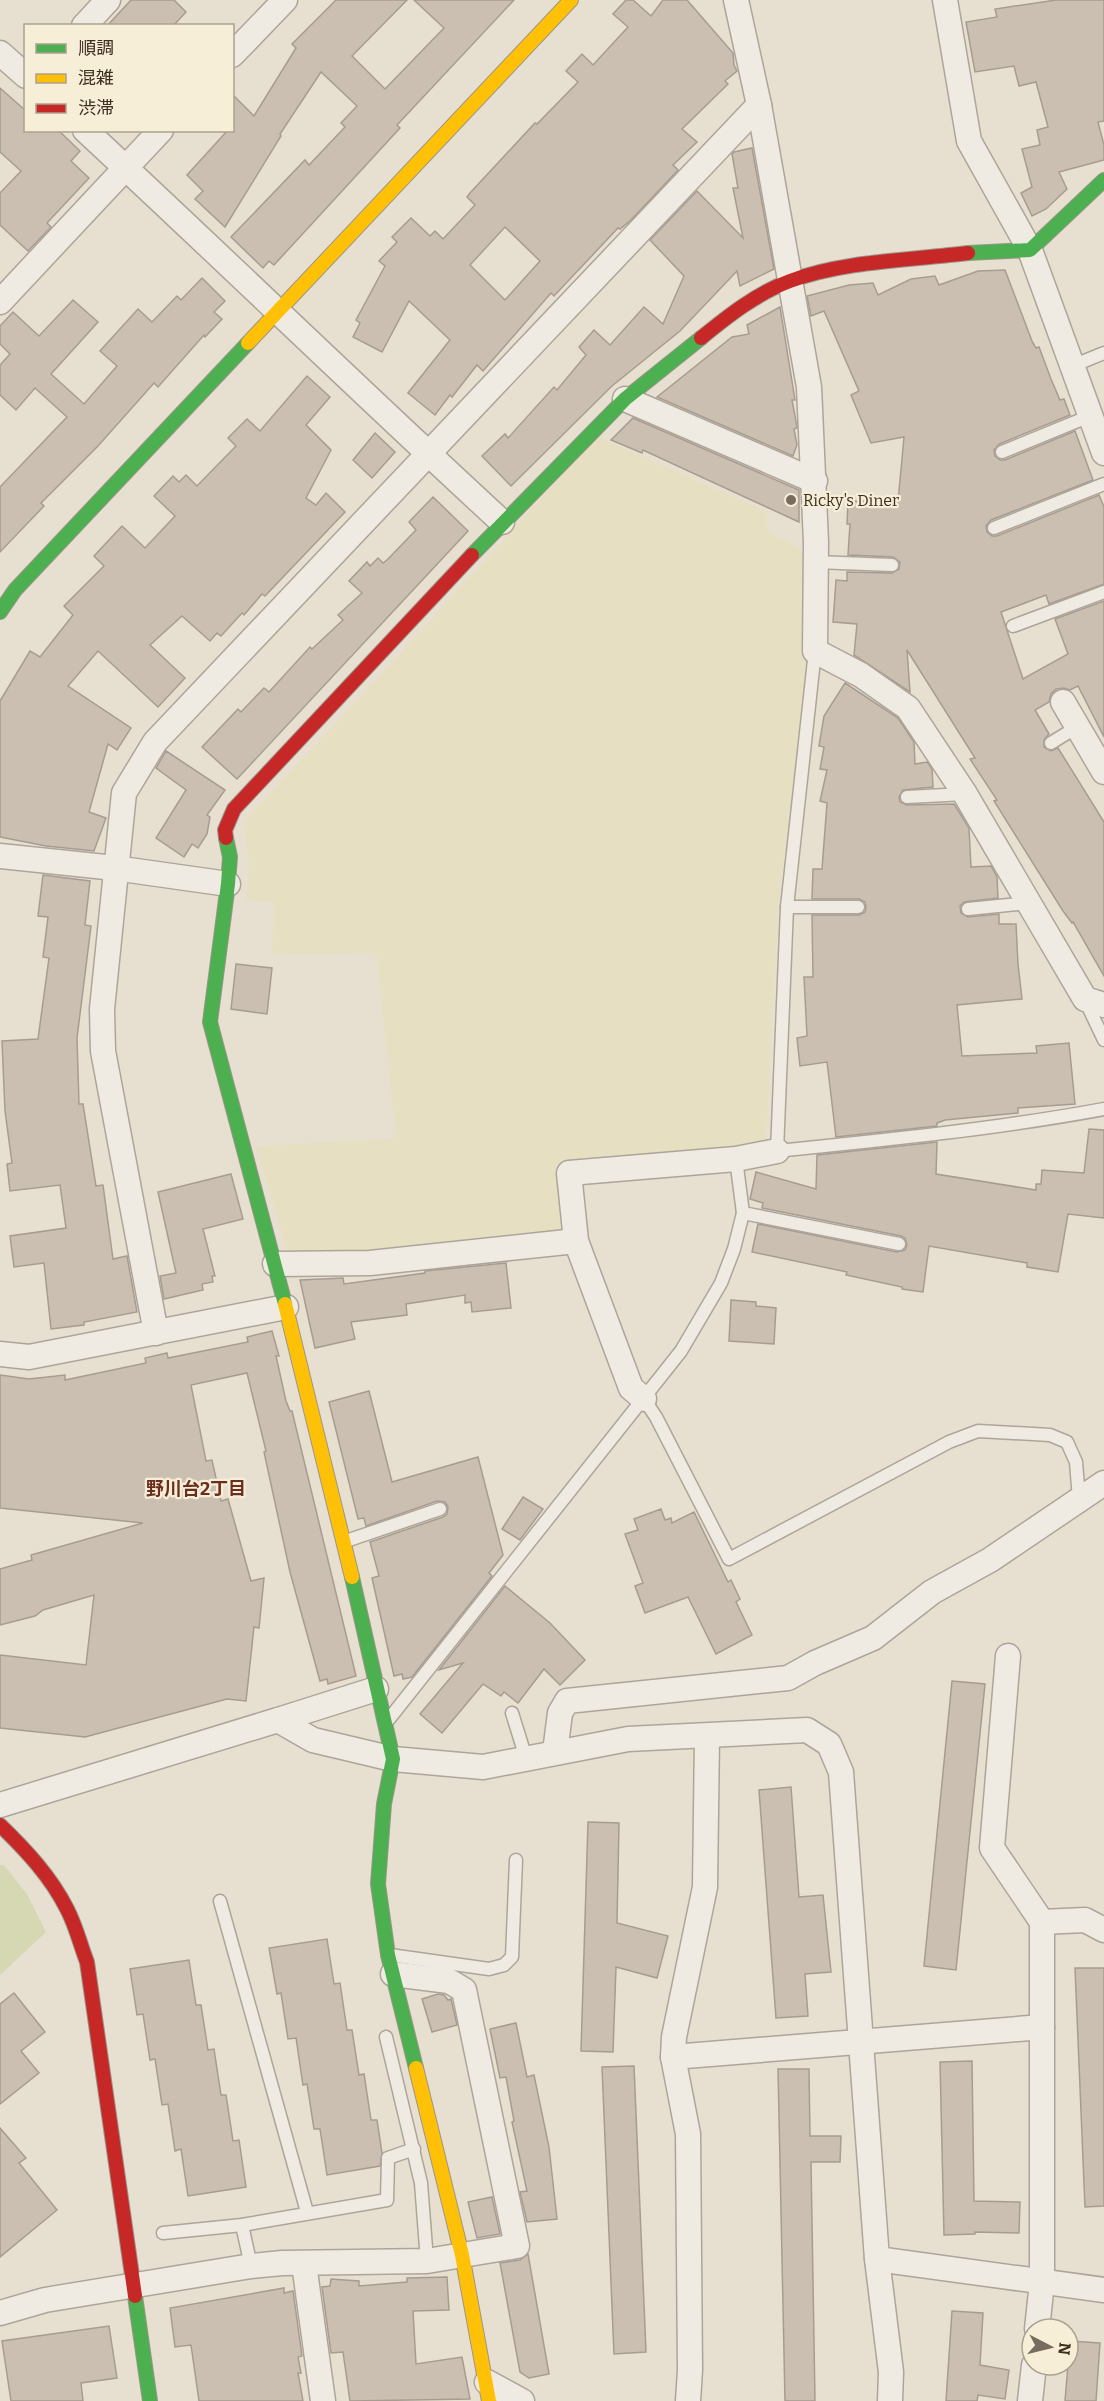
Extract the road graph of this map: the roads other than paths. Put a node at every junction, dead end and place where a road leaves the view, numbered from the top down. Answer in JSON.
{"nodes":[{"id":1,"x":108,"y":0,"type":"edge"},
{"id":2,"x":285,"y":0,"type":"edge"},
{"id":3,"x":571,"y":0,"type":"edge"},
{"id":4,"x":736,"y":0,"type":"edge"},
{"id":5,"x":945,"y":0,"type":"edge"},
{"id":6,"x":86,"y":24,"type":"edge"},
{"id":7,"x":234,"y":53,"type":"edge"},
{"id":8,"x":1,"y":55,"type":"edge"},
{"id":9,"x":24,"y":74,"type":"edge"},
{"id":10,"x":759,"y":105,"type":"junction"},
{"id":11,"x":87,"y":132,"type":"edge"},
{"id":12,"x":159,"y":132,"type":"edge"},
{"id":13,"x":126,"y":168,"type":"junction"},
{"id":14,"x":1104,"y":180,"type":"edge"},
{"id":15,"x":1030,"y":250,"type":"junction"},
{"id":16,"x":790,"y":281,"type":"junction"},
{"id":17,"x":0,"y":302,"type":"edge"},
{"id":18,"x":276,"y":311,"type":"junction"},
{"id":19,"x":1104,"y":353,"type":"edge"},
{"id":20,"x":1072,"y":366,"type":"junction"},
{"id":21,"x":625,"y":399,"type":"junction"},
{"id":22,"x":1090,"y":416,"type":"junction"},
{"id":23,"x":1002,"y":452,"type":"dead end"},
{"id":24,"x":1104,"y":453,"type":"edge"},
{"id":25,"x":428,"y":454,"type":"junction"},
{"id":26,"x":814,"y":481,"type":"junction"},
{"id":27,"x":1104,"y":484,"type":"edge"},
{"id":28,"x":502,"y":522,"type":"junction"},
{"id":29,"x":994,"y":528,"type":"dead end"},
{"id":30,"x":816,"y":562,"type":"junction"},
{"id":31,"x":892,"y":565,"type":"dead end"},
{"id":32,"x":1104,"y":592,"type":"edge"},
{"id":33,"x":0,"y":612,"type":"edge"},
{"id":34,"x":1013,"y":626,"type":"dead end"},
{"id":35,"x":815,"y":651,"type":"junction"},
{"id":36,"x":1063,"y":702,"type":"dead end"},
{"id":37,"x":1077,"y":727,"type":"junction"},
{"id":38,"x":1051,"y":743,"type":"dead end"},
{"id":39,"x":1104,"y":772,"type":"edge"},
{"id":40,"x":965,"y":794,"type":"junction"},
{"id":41,"x":907,"y":797,"type":"dead end"},
{"id":42,"x":0,"y":856,"type":"edge"},
{"id":43,"x":115,"y":868,"type":"junction"},
{"id":44,"x":228,"y":884,"type":"junction"},
{"id":45,"x":1029,"y":903,"type":"junction"},
{"id":46,"x":787,"y":907,"type":"junction"},
{"id":47,"x":858,"y":907,"type":"dead end"},
{"id":48,"x":969,"y":909,"type":"dead end"},
{"id":49,"x":1094,"y":1002,"type":"edge"},
{"id":50,"x":1104,"y":1040,"type":"edge"},
{"id":51,"x":1104,"y":1109,"type":"edge"},
{"id":52,"x":777,"y":1151,"type":"junction"},
{"id":53,"x":736,"y":1159,"type":"junction"},
{"id":54,"x":742,"y":1213,"type":"junction"},
{"id":55,"x":576,"y":1241,"type":"junction"},
{"id":56,"x":899,"y":1244,"type":"dead end"},
{"id":57,"x":275,"y":1264,"type":"junction"},
{"id":58,"x":286,"y":1307,"type":"junction"},
{"id":59,"x":156,"y":1333,"type":"junction"},
{"id":60,"x":0,"y":1354,"type":"edge"},
{"id":61,"x":644,"y":1400,"type":"junction"},
{"id":62,"x":1104,"y":1483,"type":"edge"},
{"id":63,"x":1079,"y":1499,"type":"junction"},
{"id":64,"x":440,"y":1509,"type":"dead end"},
{"id":65,"x":344,"y":1541,"type":"junction"},
{"id":66,"x":1008,"y":1656,"type":"dead end"},
{"id":67,"x":376,"y":1689,"type":"junction"},
{"id":68,"x":512,"y":1713,"type":"dead end"},
{"id":69,"x":278,"y":1720,"type":"junction"},
{"id":70,"x":386,"y":1724,"type":"junction"},
{"id":71,"x":707,"y":1736,"type":"junction"},
{"id":72,"x":555,"y":1752,"type":"junction"},
{"id":73,"x":526,"y":1758,"type":"junction"},
{"id":74,"x":393,"y":1759,"type":"junction"},
{"id":75,"x":0,"y":1805,"type":"edge"},
{"id":76,"x":0,"y":1825,"type":"edge"},
{"id":77,"x":516,"y":1860,"type":"dead end"},
{"id":78,"x":220,"y":1901,"type":"dead end"},
{"id":79,"x":1042,"y":1922,"type":"junction"},
{"id":80,"x":1104,"y":1930,"type":"edge"},
{"id":81,"x":390,"y":1964,"type":"junction"},
{"id":82,"x":1041,"y":2027,"type":"junction"},
{"id":83,"x":386,"y":2037,"type":"dead end"},
{"id":84,"x":859,"y":2041,"type":"junction"},
{"id":85,"x":673,"y":2057,"type":"junction"},
{"id":86,"x":414,"y":2149,"type":"junction"},
{"id":87,"x":308,"y":2212,"type":"junction"},
{"id":88,"x":242,"y":2225,"type":"junction"},
{"id":89,"x":162,"y":2233,"type":"dead end"},
{"id":90,"x":462,"y":2255,"type":"junction"},
{"id":91,"x":877,"y":2259,"type":"junction"},
{"id":92,"x":428,"y":2261,"type":"junction"},
{"id":93,"x":304,"y":2264,"type":"junction"},
{"id":94,"x":251,"y":2266,"type":"junction"},
{"id":95,"x":1041,"y":2282,"type":"junction"},
{"id":96,"x":133,"y":2286,"type":"junction"},
{"id":97,"x":1104,"y":2290,"type":"edge"},
{"id":98,"x":0,"y":2313,"type":"edge"},
{"id":99,"x":1038,"y":2317,"type":"edge"},
{"id":100,"x":1033,"y":2377,"type":"edge"},
{"id":101,"x":488,"y":2392,"type":"edge"},
{"id":102,"x":150,"y":2401,"type":"edge"},
{"id":103,"x":323,"y":2401,"type":"edge"},
{"id":104,"x":522,"y":2401,"type":"edge"},
{"id":105,"x":688,"y":2401,"type":"edge"},
{"id":106,"x":890,"y":2401,"type":"edge"},
{"id":107,"x":1030,"y":2401,"type":"edge"}],
"edges":[{"from":1,"to":6,"type":"street"},
{"from":2,"to":7,"type":"street"},
{"from":3,"to":18,"type":"street"},
{"from":4,"to":10,"type":"street"},
{"from":5,"to":15,"type":"street"},
{"from":8,"to":9,"type":"street"},
{"from":10,"to":16,"type":"street"},
{"from":10,"to":25,"type":"street"},
{"from":11,"to":13,"type":"street"},
{"from":12,"to":13,"type":"street"},
{"from":13,"to":17,"type":"street"},
{"from":13,"to":18,"type":"street"},
{"from":14,"to":15,"type":"street"},
{"from":15,"to":16,"type":"street"},
{"from":15,"to":20,"type":"street"},
{"from":16,"to":21,"type":"street"},
{"from":16,"to":26,"type":"street"},
{"from":18,"to":25,"type":"street"},
{"from":18,"to":33,"type":"street"},
{"from":19,"to":20,"type":"lane"},
{"from":20,"to":22,"type":"street"},
{"from":21,"to":26,"type":"street"},
{"from":21,"to":28,"type":"street"},
{"from":22,"to":23,"type":"lane"},
{"from":22,"to":24,"type":"street"},
{"from":25,"to":28,"type":"street"},
{"from":25,"to":43,"type":"street"},
{"from":26,"to":30,"type":"street"},
{"from":27,"to":29,"type":"lane"},
{"from":28,"to":44,"type":"street"},
{"from":30,"to":31,"type":"lane"},
{"from":30,"to":35,"type":"street"},
{"from":32,"to":34,"type":"lane"},
{"from":35,"to":40,"type":"street"},
{"from":35,"to":46,"type":"lane"},
{"from":36,"to":37,"type":"street"},
{"from":37,"to":38,"type":"lane"},
{"from":37,"to":39,"type":"street"},
{"from":40,"to":41,"type":"lane"},
{"from":40,"to":45,"type":"street"},
{"from":42,"to":43,"type":"street"},
{"from":43,"to":44,"type":"street"},
{"from":43,"to":59,"type":"street"},
{"from":44,"to":57,"type":"street"},
{"from":45,"to":48,"type":"lane"},
{"from":45,"to":49,"type":"street"},
{"from":46,"to":47,"type":"lane"},
{"from":46,"to":52,"type":"lane"},
{"from":49,"to":50,"type":"lane"},
{"from":51,"to":52,"type":"lane"},
{"from":52,"to":53,"type":"street"},
{"from":53,"to":54,"type":"lane"},
{"from":53,"to":55,"type":"street"},
{"from":54,"to":56,"type":"lane"},
{"from":54,"to":61,"type":"lane"},
{"from":55,"to":57,"type":"street"},
{"from":55,"to":61,"type":"street"},
{"from":57,"to":58,"type":"street"},
{"from":58,"to":59,"type":"street"},
{"from":58,"to":65,"type":"street"},
{"from":59,"to":60,"type":"street"},
{"from":61,"to":63,"type":"lane"},
{"from":61,"to":70,"type":"lane"},
{"from":62,"to":63,"type":"street"},
{"from":63,"to":72,"type":"street"},
{"from":64,"to":65,"type":"lane"},
{"from":65,"to":67,"type":"street"},
{"from":66,"to":79,"type":"street"},
{"from":67,"to":69,"type":"street"},
{"from":67,"to":70,"type":"street"},
{"from":68,"to":73,"type":"lane"},
{"from":69,"to":74,"type":"street"},
{"from":69,"to":75,"type":"street"},
{"from":70,"to":74,"type":"street"},
{"from":71,"to":72,"type":"street"},
{"from":71,"to":84,"type":"street"},
{"from":71,"to":85,"type":"street"},
{"from":72,"to":73,"type":"street"},
{"from":73,"to":74,"type":"street"},
{"from":74,"to":81,"type":"street"},
{"from":76,"to":96,"type":"street"},
{"from":77,"to":81,"type":"lane"},
{"from":78,"to":87,"type":"lane"},
{"from":79,"to":80,"type":"street"},
{"from":79,"to":82,"type":"street"},
{"from":81,"to":90,"type":"street"},
{"from":81,"to":90,"type":"street"},
{"from":82,"to":84,"type":"street"},
{"from":82,"to":95,"type":"street"},
{"from":83,"to":86,"type":"lane"},
{"from":84,"to":85,"type":"street"},
{"from":84,"to":91,"type":"street"},
{"from":85,"to":105,"type":"street"},
{"from":86,"to":87,"type":"lane"},
{"from":86,"to":92,"type":"lane"},
{"from":87,"to":88,"type":"lane"},
{"from":88,"to":89,"type":"lane"},
{"from":88,"to":94,"type":"lane"},
{"from":90,"to":92,"type":"street"},
{"from":90,"to":101,"type":"street"},
{"from":91,"to":95,"type":"street"},
{"from":91,"to":106,"type":"street"},
{"from":92,"to":93,"type":"street"},
{"from":93,"to":94,"type":"street"},
{"from":93,"to":103,"type":"street"},
{"from":94,"to":96,"type":"street"},
{"from":95,"to":97,"type":"street"},
{"from":95,"to":99,"type":"street"},
{"from":96,"to":98,"type":"street"},
{"from":96,"to":102,"type":"street"},
{"from":100,"to":107,"type":"street"},
{"from":101,"to":104,"type":"street"}]}
